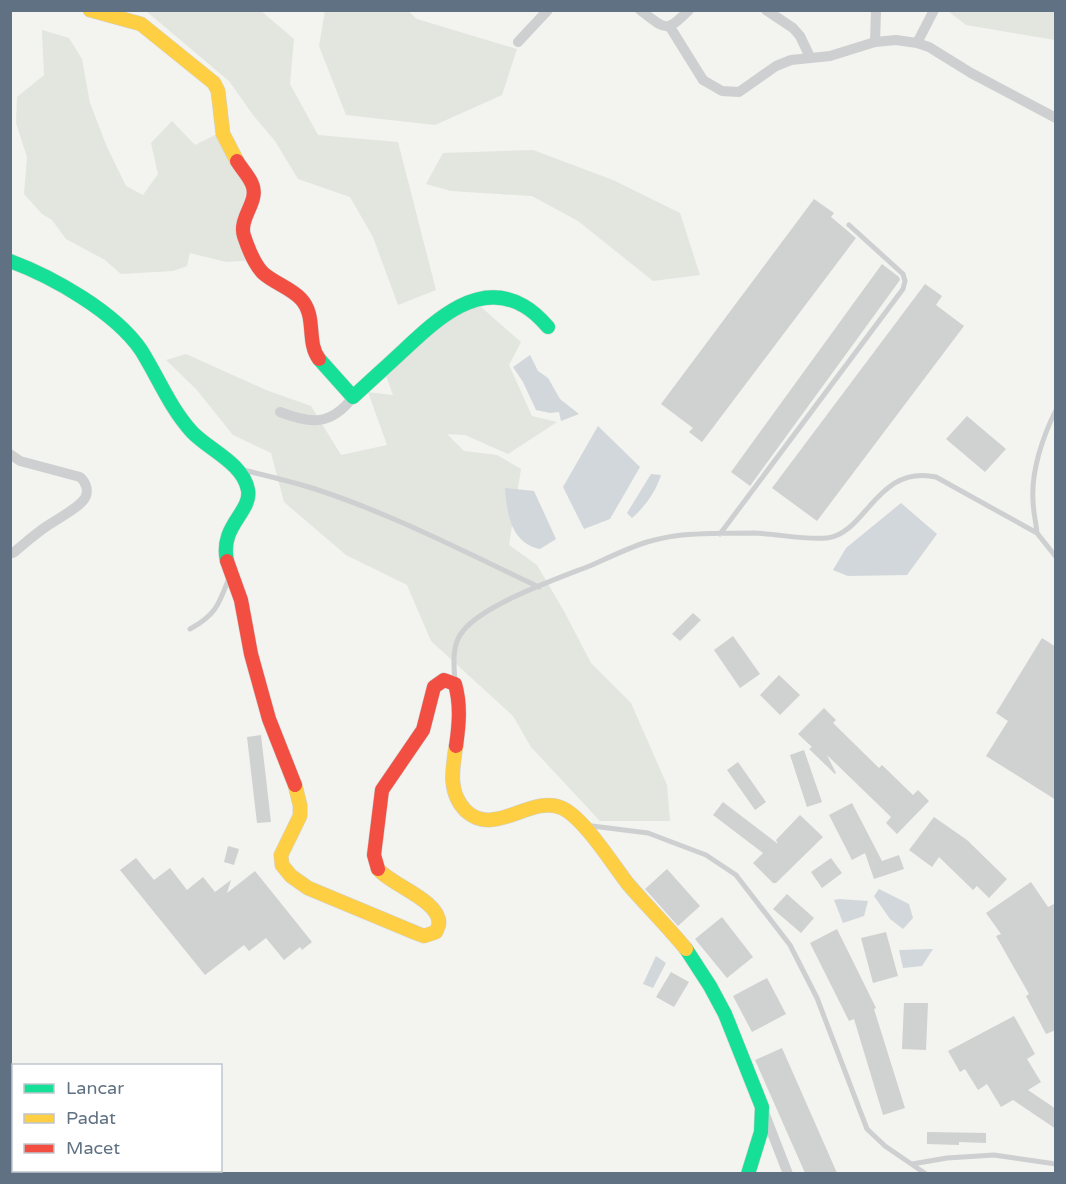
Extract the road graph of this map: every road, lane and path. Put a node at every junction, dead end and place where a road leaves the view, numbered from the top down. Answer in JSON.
{"nodes":[{"id":1,"x":90,"y":10,"type":"edge"},
{"id":2,"x":548,"y":10,"type":"edge"},
{"id":3,"x":640,"y":10,"type":"edge"},
{"id":4,"x":689,"y":10,"type":"edge"},
{"id":5,"x":766,"y":10,"type":"edge"},
{"id":6,"x":876,"y":10,"type":"edge"},
{"id":7,"x":934,"y":10,"type":"edge"},
{"id":8,"x":670,"y":27,"type":"junction"},
{"id":9,"x":518,"y":42,"type":"dead end"},
{"id":10,"x":875,"y":42,"type":"junction"},
{"id":11,"x":917,"y":43,"type":"junction"},
{"id":12,"x":810,"y":57,"type":"junction"},
{"id":13,"x":1056,"y":118,"type":"edge"},
{"id":14,"x":849,"y":225,"type":"dead end"},
{"id":15,"x":10,"y":261,"type":"edge"},
{"id":16,"x":548,"y":327,"type":"dead end"},
{"id":17,"x":353,"y":397,"type":"junction"},
{"id":18,"x":1056,"y":410,"type":"edge"},
{"id":19,"x":280,"y":412,"type":"dead end"},
{"id":20,"x":10,"y":454,"type":"edge"},
{"id":21,"x":233,"y":467,"type":"junction"},
{"id":22,"x":1037,"y":533,"type":"junction"},
{"id":23,"x":720,"y":534,"type":"junction"},
{"id":24,"x":13,"y":552,"type":"dead end"},
{"id":25,"x":1056,"y":557,"type":"edge"},
{"id":26,"x":230,"y":576,"type":"junction"},
{"id":27,"x":538,"y":586,"type":"junction"},
{"id":28,"x":190,"y":629,"type":"dead end"},
{"id":29,"x":455,"y":684,"type":"junction"},
{"id":30,"x":580,"y":824,"type":"junction"},
{"id":31,"x":762,"y":1109,"type":"junction"},
{"id":32,"x":912,"y":1164,"type":"junction"},
{"id":33,"x":1056,"y":1164,"type":"edge"},
{"id":34,"x":748,"y":1173,"type":"edge"},
{"id":35,"x":788,"y":1173,"type":"edge"},
{"id":36,"x":926,"y":1173,"type":"edge"}],
"edges":[{"from":1,"to":17,"type":"street"},
{"from":2,"to":9,"type":"street"},
{"from":3,"to":8,"type":"street"},
{"from":4,"to":8,"type":"street"},
{"from":5,"to":12,"type":"street"},
{"from":6,"to":10,"type":"street"},
{"from":7,"to":11,"type":"street"},
{"from":8,"to":12,"type":"street"},
{"from":10,"to":11,"type":"street"},
{"from":10,"to":12,"type":"street"},
{"from":11,"to":13,"type":"street"},
{"from":14,"to":23,"type":"lane"},
{"from":15,"to":21,"type":"street"},
{"from":16,"to":17,"type":"street"},
{"from":17,"to":19,"type":"street"},
{"from":18,"to":22,"type":"lane"},
{"from":20,"to":24,"type":"street"},
{"from":21,"to":26,"type":"street"},
{"from":21,"to":27,"type":"lane"},
{"from":22,"to":23,"type":"lane"},
{"from":22,"to":25,"type":"lane"},
{"from":23,"to":27,"type":"lane"},
{"from":26,"to":28,"type":"lane"},
{"from":26,"to":29,"type":"street"},
{"from":27,"to":29,"type":"lane"},
{"from":29,"to":30,"type":"street"},
{"from":30,"to":31,"type":"street"},
{"from":30,"to":32,"type":"lane"},
{"from":31,"to":34,"type":"street"},
{"from":31,"to":35,"type":"street"},
{"from":32,"to":33,"type":"lane"},
{"from":32,"to":36,"type":"lane"}]}
